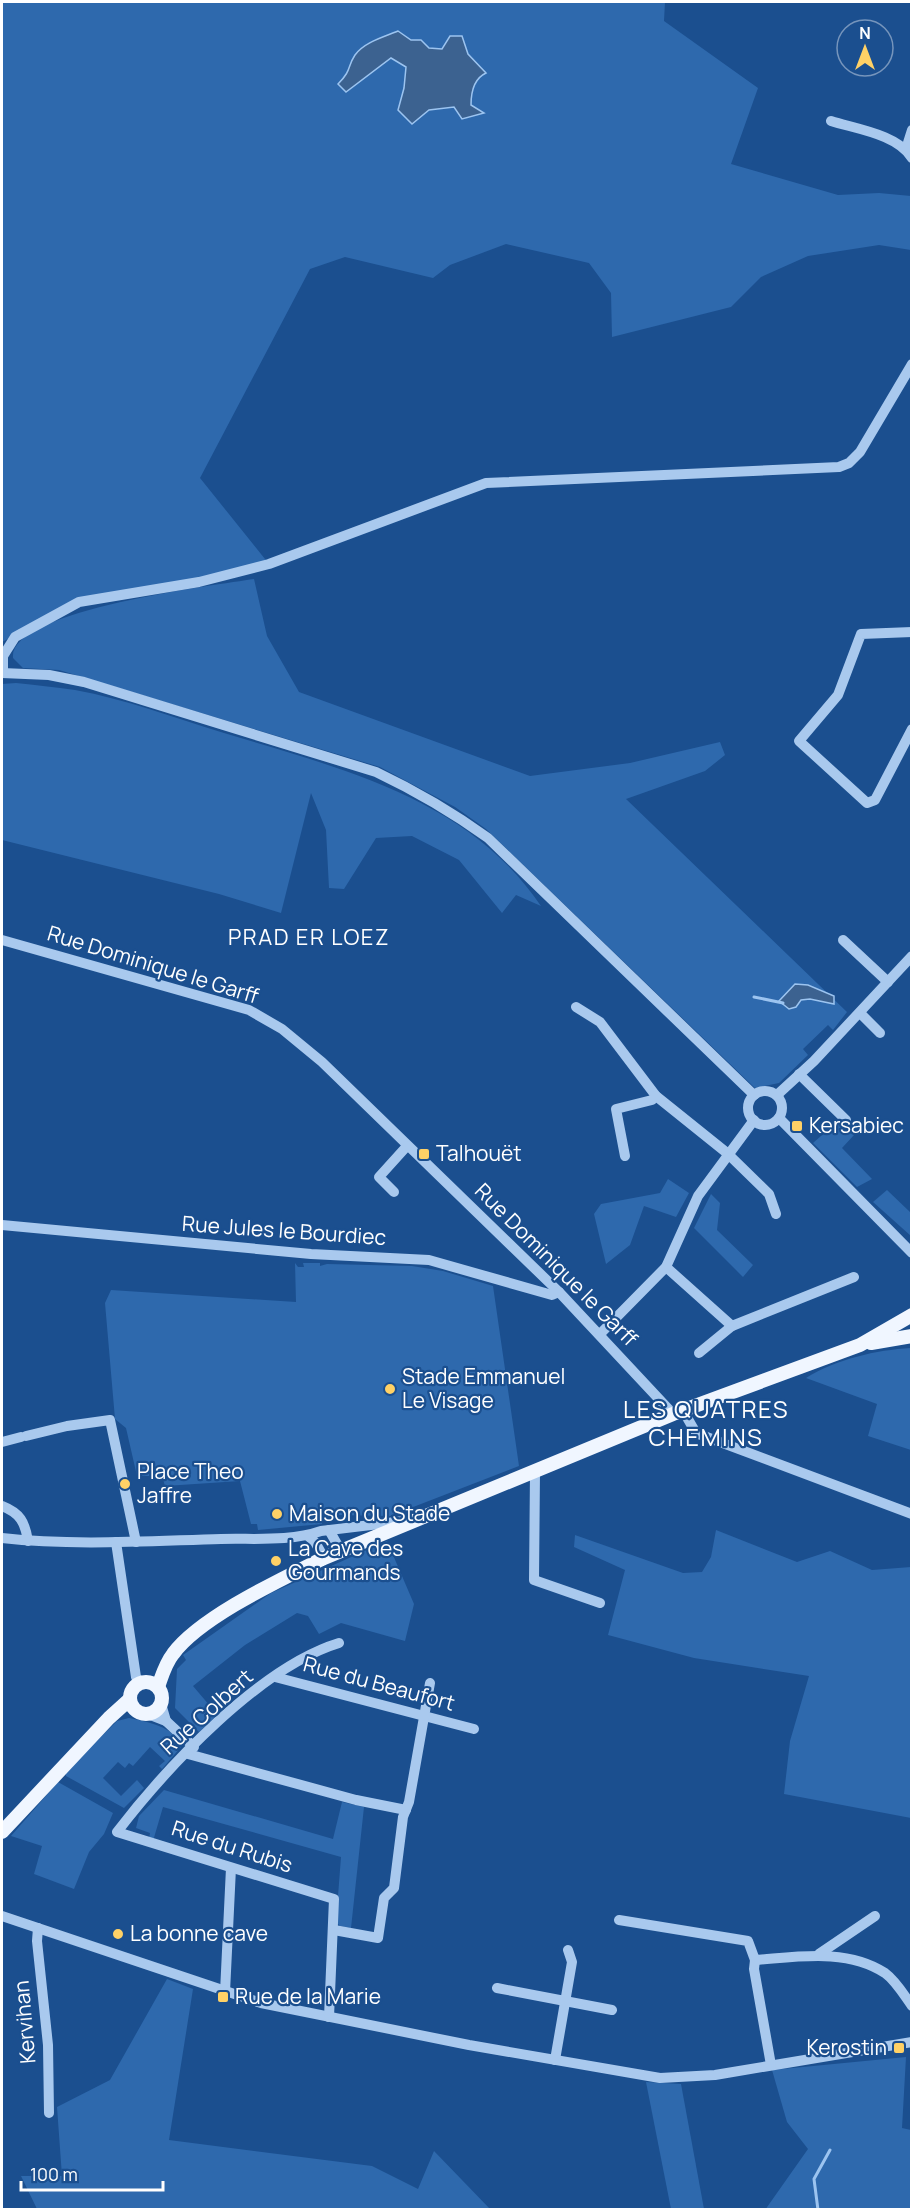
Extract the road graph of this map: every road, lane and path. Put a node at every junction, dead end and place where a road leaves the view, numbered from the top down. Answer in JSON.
{"nodes":[{"id":1,"x":831,"y":121,"type":"dead end"},
{"id":2,"x":912,"y":130,"type":"edge"},
{"id":3,"x":909,"y":154,"type":"edge"},
{"id":4,"x":912,"y":364,"type":"edge"},
{"id":5,"x":912,"y":632,"type":"edge"},
{"id":6,"x":2,"y":673,"type":"edge"},
{"id":7,"x":912,"y":729,"type":"edge"},
{"id":8,"x":2,"y":940,"type":"edge"},
{"id":9,"x":843,"y":940,"type":"dead end"},
{"id":10,"x":912,"y":956,"type":"edge"},
{"id":11,"x":888,"y":982,"type":"junction"},
{"id":12,"x":576,"y":1007,"type":"dead end"},
{"id":13,"x":860,"y":1012,"type":"junction"},
{"id":14,"x":880,"y":1033,"type":"dead end"},
{"id":15,"x":799,"y":1074,"type":"junction"},
{"id":16,"x":754,"y":1095,"type":"junction"},
{"id":17,"x":777,"y":1095,"type":"junction"},
{"id":18,"x":656,"y":1096,"type":"junction"},
{"id":19,"x":779,"y":1118,"type":"junction"},
{"id":20,"x":754,"y":1120,"type":"junction"},
{"id":21,"x":846,"y":1120,"type":"dead end"},
{"id":22,"x":407,"y":1146,"type":"junction"},
{"id":23,"x":728,"y":1153,"type":"junction"},
{"id":24,"x":625,"y":1156,"type":"dead end"},
{"id":25,"x":393,"y":1192,"type":"dead end"},
{"id":26,"x":776,"y":1214,"type":"dead end"},
{"id":27,"x":2,"y":1225,"type":"edge"},
{"id":28,"x":910,"y":1250,"type":"edge"},
{"id":29,"x":666,"y":1267,"type":"junction"},
{"id":30,"x":854,"y":1276,"type":"dead end"},
{"id":31,"x":559,"y":1292,"type":"junction"},
{"id":32,"x":912,"y":1315,"type":"edge"},
{"id":33,"x":732,"y":1326,"type":"junction"},
{"id":34,"x":600,"y":1335,"type":"junction"},
{"id":35,"x":912,"y":1336,"type":"edge"},
{"id":36,"x":860,"y":1345,"type":"junction"},
{"id":37,"x":699,"y":1353,"type":"dead end"},
{"id":38,"x":679,"y":1414,"type":"junction"},
{"id":39,"x":2,"y":1442,"type":"edge"},
{"id":40,"x":535,"y":1472,"type":"junction"},
{"id":41,"x":2,"y":1506,"type":"edge"},
{"id":42,"x":912,"y":1514,"type":"edge"},
{"id":43,"x":415,"y":1520,"type":"junction"},
{"id":44,"x":329,"y":1530,"type":"junction"},
{"id":45,"x":308,"y":1536,"type":"junction"},
{"id":46,"x":2,"y":1538,"type":"edge"},
{"id":47,"x":28,"y":1541,"type":"junction"},
{"id":48,"x":116,"y":1542,"type":"junction"},
{"id":49,"x":136,"y":1542,"type":"junction"},
{"id":50,"x":337,"y":1552,"type":"junction"},
{"id":51,"x":324,"y":1558,"type":"junction"},
{"id":52,"x":600,"y":1603,"type":"dead end"},
{"id":53,"x":339,"y":1643,"type":"dead end"},
{"id":54,"x":275,"y":1677,"type":"junction"},
{"id":55,"x":430,"y":1683,"type":"dead end"},
{"id":56,"x":149,"y":1684,"type":"junction"},
{"id":57,"x":161,"y":1704,"type":"junction"},
{"id":58,"x":138,"y":1708,"type":"junction"},
{"id":59,"x":425,"y":1716,"type":"junction"},
{"id":60,"x":166,"y":1720,"type":"junction"},
{"id":61,"x":474,"y":1730,"type":"dead end"},
{"id":62,"x":191,"y":1750,"type":"junction"},
{"id":63,"x":406,"y":1810,"type":"junction"},
{"id":64,"x":2,"y":1832,"type":"edge"},
{"id":65,"x":117,"y":1832,"type":"joint"},
{"id":66,"x":231,"y":1868,"type":"junction"},
{"id":67,"x":2,"y":1916,"type":"edge"},
{"id":68,"x":875,"y":1916,"type":"dead end"},
{"id":69,"x":619,"y":1920,"type":"dead end"},
{"id":70,"x":38,"y":1928,"type":"junction"},
{"id":71,"x":334,"y":1929,"type":"junction"},
{"id":72,"x":378,"y":1938,"type":"junction"},
{"id":73,"x":389,"y":1940,"type":"dead end"},
{"id":74,"x":568,"y":1950,"type":"dead end"},
{"id":75,"x":819,"y":1954,"type":"junction"},
{"id":76,"x":756,"y":1960,"type":"junction"},
{"id":77,"x":497,"y":1988,"type":"dead end"},
{"id":78,"x":225,"y":1992,"type":"junction"},
{"id":79,"x":566,"y":2001,"type":"junction"},
{"id":80,"x":912,"y":2006,"type":"edge"},
{"id":81,"x":612,"y":2010,"type":"dead end"},
{"id":82,"x":329,"y":2017,"type":"junction"},
{"id":83,"x":912,"y":2042,"type":"edge"},
{"id":84,"x":555,"y":2060,"type":"junction"},
{"id":85,"x":771,"y":2065,"type":"junction"},
{"id":86,"x":50,"y":2113,"type":"dead end"}],
"edges":[{"from":1,"to":3,"type":"street"},
{"from":2,"to":3,"type":"street"},
{"from":4,"to":6,"type":"street"},
{"from":5,"to":7,"type":"street"},
{"from":6,"to":16,"type":"street"},
{"from":8,"to":22,"type":"street","name":"Rue Dominique le Garff"},
{"from":9,"to":11,"type":"street"},
{"from":10,"to":11,"type":"street"},
{"from":11,"to":13,"type":"street"},
{"from":12,"to":18,"type":"street"},
{"from":13,"to":14,"type":"street"},
{"from":13,"to":15,"type":"street"},
{"from":15,"to":17,"type":"street"},
{"from":15,"to":21,"type":"street"},
{"from":16,"to":17,"type":"street"},
{"from":16,"to":20,"type":"street"},
{"from":17,"to":19,"type":"street"},
{"from":18,"to":23,"type":"street"},
{"from":18,"to":24,"type":"street"},
{"from":19,"to":20,"type":"street"},
{"from":19,"to":28,"type":"street"},
{"from":20,"to":23,"type":"street"},
{"from":22,"to":25,"type":"street"},
{"from":22,"to":31,"type":"street","name":"Rue Dominique le Garff"},
{"from":23,"to":26,"type":"street"},
{"from":23,"to":29,"type":"street"},
{"from":27,"to":31,"type":"street","name":"Rue Jules le Bourdiec"},
{"from":29,"to":33,"type":"street"},
{"from":29,"to":34,"type":"street"},
{"from":30,"to":33,"type":"street"},
{"from":31,"to":34,"type":"street","name":"Rue Dominique le Garff"},
{"from":32,"to":36,"type":"main road"},
{"from":33,"to":37,"type":"street"},
{"from":34,"to":38,"type":"street","name":"Rue Dominique le Garff"},
{"from":35,"to":36,"type":"main road"},
{"from":36,"to":38,"type":"main road"},
{"from":38,"to":40,"type":"main road"},
{"from":38,"to":42,"type":"street","name":"Rue Dominique le Garff"},
{"from":39,"to":49,"type":"street"},
{"from":40,"to":43,"type":"main road"},
{"from":40,"to":52,"type":"street"},
{"from":41,"to":47,"type":"street"},
{"from":43,"to":44,"type":"street"},
{"from":43,"to":50,"type":"main road"},
{"from":44,"to":45,"type":"street"},
{"from":44,"to":50,"type":"street"},
{"from":45,"to":49,"type":"street"},
{"from":45,"to":51,"type":"street"},
{"from":46,"to":47,"type":"street"},
{"from":47,"to":48,"type":"street"},
{"from":48,"to":49,"type":"street"},
{"from":48,"to":56,"type":"street"},
{"from":50,"to":51,"type":"main road"},
{"from":51,"to":56,"type":"main road"},
{"from":53,"to":54,"type":"street","name":"Rue Colbert"},
{"from":54,"to":59,"type":"street","name":"Rue du Beaufort"},
{"from":54,"to":62,"type":"street","name":"Rue Colbert"},
{"from":55,"to":59,"type":"street"},
{"from":56,"to":57,"type":"main road"},
{"from":56,"to":58,"type":"main road"},
{"from":57,"to":58,"type":"main road"},
{"from":57,"to":60,"type":"street"},
{"from":58,"to":60,"type":"street"},
{"from":58,"to":64,"type":"main road"},
{"from":59,"to":61,"type":"street","name":"Rue du Beaufort"},
{"from":59,"to":63,"type":"street"},
{"from":60,"to":62,"type":"street"},
{"from":62,"to":63,"type":"street"},
{"from":62,"to":65,"type":"street","name":"Rue Colbert"},
{"from":63,"to":72,"type":"street"},
{"from":65,"to":66,"type":"street","name":"Rue du Rubis"},
{"from":66,"to":71,"type":"street","name":"Rue du Rubis"},
{"from":66,"to":78,"type":"street"},
{"from":67,"to":70,"type":"street"},
{"from":68,"to":75,"type":"street"},
{"from":69,"to":76,"type":"street"},
{"from":70,"to":78,"type":"street"},
{"from":70,"to":86,"type":"street","name":"Kervihan"},
{"from":71,"to":72,"type":"street"},
{"from":71,"to":82,"type":"street"},
{"from":72,"to":73,"type":"street"},
{"from":74,"to":79,"type":"street"},
{"from":75,"to":76,"type":"street"},
{"from":75,"to":80,"type":"street"},
{"from":76,"to":85,"type":"street"},
{"from":77,"to":79,"type":"street"},
{"from":78,"to":82,"type":"street"},
{"from":79,"to":81,"type":"street"},
{"from":79,"to":84,"type":"street"},
{"from":82,"to":84,"type":"street"},
{"from":83,"to":85,"type":"street"},
{"from":84,"to":85,"type":"street"}]}
